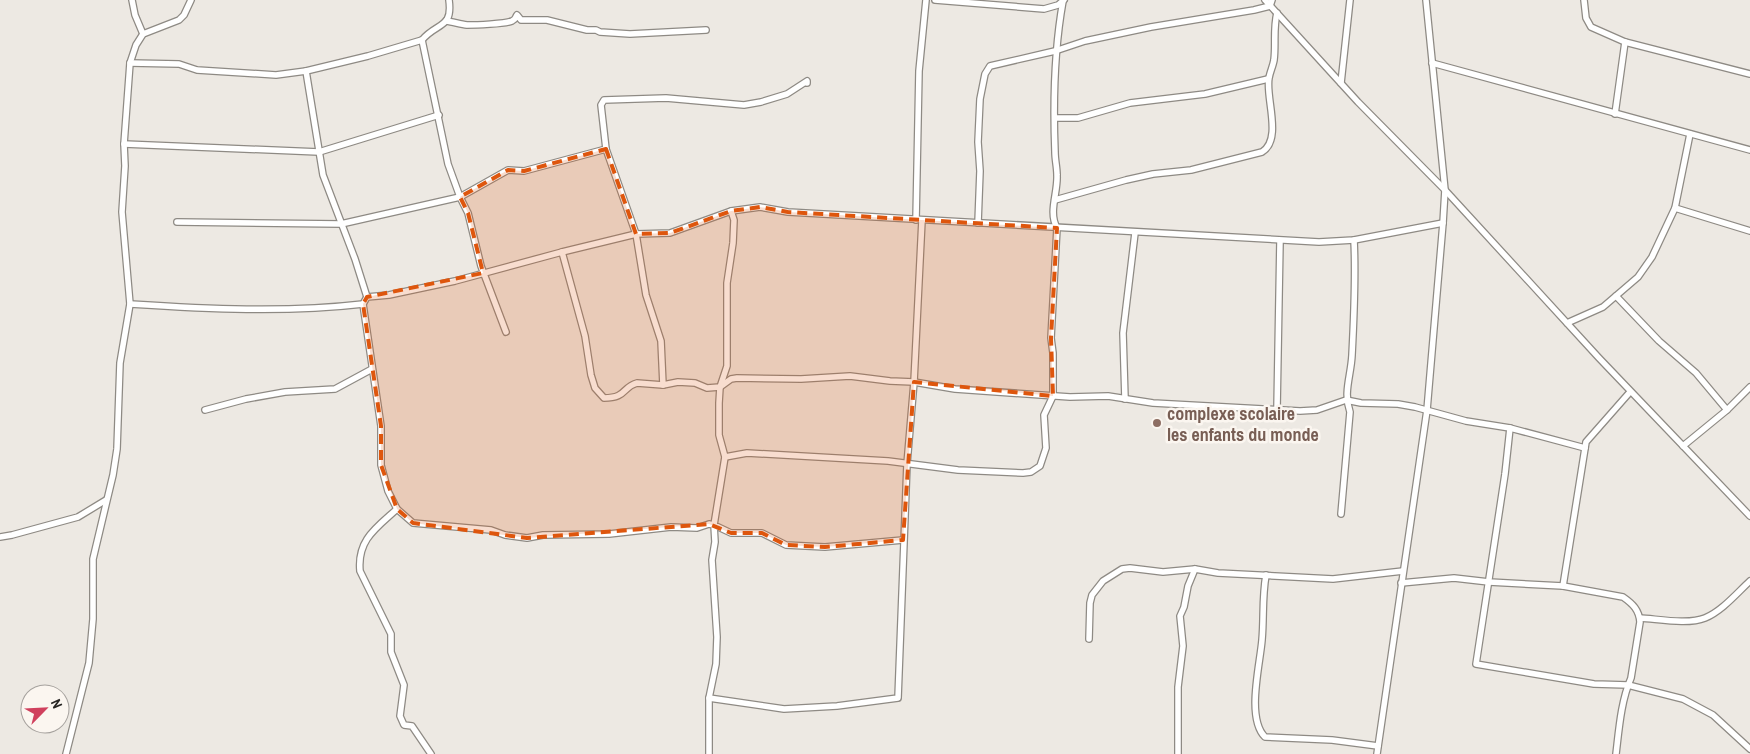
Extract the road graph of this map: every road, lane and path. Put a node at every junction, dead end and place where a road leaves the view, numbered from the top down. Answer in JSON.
{"nodes":[{"id":1,"x":132,"y":0,"type":"edge"},
{"id":2,"x":190,"y":0,"type":"edge"},
{"id":3,"x":449,"y":0,"type":"edge"},
{"id":4,"x":926,"y":0,"type":"edge"},
{"id":5,"x":935,"y":0,"type":"edge"},
{"id":6,"x":1265,"y":0,"type":"edge"},
{"id":7,"x":1350,"y":0,"type":"edge"},
{"id":8,"x":1426,"y":0,"type":"edge"},
{"id":9,"x":1584,"y":0,"type":"edge"},
{"id":10,"x":1064,"y":1,"type":"edge"},
{"id":11,"x":1271,"y":3,"type":"edge"},
{"id":12,"x":1277,"y":14,"type":"junction"},
{"id":13,"x":446,"y":21,"type":"junction"},
{"id":14,"x":706,"y":30,"type":"dead end"},
{"id":15,"x":142,"y":34,"type":"junction"},
{"id":16,"x":422,"y":40,"type":"junction"},
{"id":17,"x":1625,"y":42,"type":"junction"},
{"id":18,"x":1055,"y":51,"type":"junction"},
{"id":19,"x":130,"y":63,"type":"junction"},
{"id":20,"x":1432,"y":63,"type":"junction"},
{"id":21,"x":306,"y":71,"type":"junction"},
{"id":22,"x":1750,"y":74,"type":"edge"},
{"id":23,"x":1268,"y":79,"type":"junction"},
{"id":24,"x":807,"y":83,"type":"dead end"},
{"id":25,"x":1341,"y":84,"type":"junction"},
{"id":26,"x":1615,"y":114,"type":"junction"},
{"id":27,"x":439,"y":115,"type":"junction"},
{"id":28,"x":1055,"y":118,"type":"junction"},
{"id":29,"x":1690,"y":134,"type":"junction"},
{"id":30,"x":124,"y":144,"type":"junction"},
{"id":31,"x":606,"y":149,"type":"junction"},
{"id":32,"x":1750,"y":150,"type":"edge"},
{"id":33,"x":319,"y":152,"type":"junction"},
{"id":34,"x":1445,"y":190,"type":"junction"},
{"id":35,"x":460,"y":197,"type":"junction"},
{"id":36,"x":1055,"y":200,"type":"junction"},
{"id":37,"x":1675,"y":208,"type":"junction"},
{"id":38,"x":731,"y":211,"type":"junction"},
{"id":39,"x":919,"y":220,"type":"junction"},
{"id":40,"x":177,"y":222,"type":"dead end"},
{"id":41,"x":1443,"y":223,"type":"junction"},
{"id":42,"x":341,"y":224,"type":"junction"},
{"id":43,"x":978,"y":224,"type":"junction"},
{"id":44,"x":1057,"y":228,"type":"junction"},
{"id":45,"x":1750,"y":231,"type":"edge"},
{"id":46,"x":1135,"y":233,"type":"junction"},
{"id":47,"x":636,"y":234,"type":"junction"},
{"id":48,"x":1354,"y":240,"type":"junction"},
{"id":49,"x":1280,"y":241,"type":"junction"},
{"id":50,"x":562,"y":252,"type":"junction"},
{"id":51,"x":484,"y":273,"type":"junction"},
{"id":52,"x":1616,"y":296,"type":"junction"},
{"id":53,"x":367,"y":297,"type":"junction"},
{"id":54,"x":130,"y":304,"type":"junction"},
{"id":55,"x":363,"y":304,"type":"junction"},
{"id":56,"x":1567,"y":323,"type":"junction"},
{"id":57,"x":506,"y":332,"type":"dead end"},
{"id":58,"x":372,"y":369,"type":"junction"},
{"id":59,"x":914,"y":382,"type":"junction"},
{"id":60,"x":663,"y":385,"type":"junction"},
{"id":61,"x":720,"y":387,"type":"junction"},
{"id":62,"x":1750,"y":387,"type":"edge"},
{"id":63,"x":1630,"y":392,"type":"junction"},
{"id":64,"x":1053,"y":396,"type":"junction"},
{"id":65,"x":1125,"y":399,"type":"junction"},
{"id":66,"x":1346,"y":400,"type":"junction"},
{"id":67,"x":1277,"y":409,"type":"junction"},
{"id":68,"x":205,"y":410,"type":"dead end"},
{"id":69,"x":1427,"y":410,"type":"junction"},
{"id":70,"x":1727,"y":410,"type":"junction"},
{"id":71,"x":1510,"y":428,"type":"junction"},
{"id":72,"x":1683,"y":446,"type":"junction"},
{"id":73,"x":1585,"y":448,"type":"junction"},
{"id":74,"x":725,"y":457,"type":"junction"},
{"id":75,"x":907,"y":464,"type":"junction"},
{"id":76,"x":106,"y":500,"type":"junction"},
{"id":77,"x":397,"y":509,"type":"junction"},
{"id":78,"x":1341,"y":514,"type":"dead end"},
{"id":79,"x":1750,"y":516,"type":"edge"},
{"id":80,"x":714,"y":525,"type":"junction"},
{"id":81,"x":0,"y":537,"type":"edge"},
{"id":82,"x":903,"y":540,"type":"junction"},
{"id":83,"x":1195,"y":569,"type":"junction"},
{"id":84,"x":1403,"y":571,"type":"junction"},
{"id":85,"x":1266,"y":575,"type":"junction"},
{"id":86,"x":1750,"y":581,"type":"edge"},
{"id":87,"x":1489,"y":582,"type":"junction"},
{"id":88,"x":1401,"y":583,"type":"junction"},
{"id":89,"x":1564,"y":586,"type":"junction"},
{"id":90,"x":1640,"y":618,"type":"junction"},
{"id":91,"x":1090,"y":639,"type":"dead end"},
{"id":92,"x":1628,"y":685,"type":"junction"},
{"id":93,"x":710,"y":698,"type":"junction"},
{"id":94,"x":1378,"y":746,"type":"junction"},
{"id":95,"x":1750,"y":749,"type":"edge"},
{"id":96,"x":66,"y":754,"type":"edge"},
{"id":97,"x":431,"y":754,"type":"edge"},
{"id":98,"x":709,"y":754,"type":"edge"},
{"id":99,"x":1178,"y":754,"type":"edge"},
{"id":100,"x":1377,"y":754,"type":"edge"},
{"id":101,"x":1616,"y":754,"type":"edge"}],
"edges":[{"from":1,"to":15,"type":"street"},
{"from":2,"to":15,"type":"street"},
{"from":3,"to":13,"type":"street"},
{"from":4,"to":39,"type":"street"},
{"from":5,"to":10,"type":"street"},
{"from":6,"to":11,"type":"street"},
{"from":7,"to":25,"type":"street"},
{"from":8,"to":20,"type":"street"},
{"from":9,"to":17,"type":"street"},
{"from":10,"to":18,"type":"street"},
{"from":11,"to":12,"type":"street"},
{"from":11,"to":18,"type":"street"},
{"from":12,"to":23,"type":"street"},
{"from":12,"to":25,"type":"street"},
{"from":13,"to":14,"type":"street"},
{"from":13,"to":16,"type":"street"},
{"from":15,"to":19,"type":"street"},
{"from":16,"to":21,"type":"street"},
{"from":16,"to":27,"type":"street"},
{"from":17,"to":22,"type":"street"},
{"from":17,"to":26,"type":"street"},
{"from":18,"to":28,"type":"street"},
{"from":18,"to":43,"type":"street"},
{"from":19,"to":21,"type":"street"},
{"from":19,"to":30,"type":"street"},
{"from":20,"to":26,"type":"street"},
{"from":20,"to":34,"type":"street"},
{"from":21,"to":33,"type":"street"},
{"from":23,"to":28,"type":"street"},
{"from":23,"to":36,"type":"street"},
{"from":24,"to":31,"type":"street"},
{"from":25,"to":34,"type":"street"},
{"from":26,"to":29,"type":"street"},
{"from":27,"to":33,"type":"street"},
{"from":27,"to":35,"type":"street"},
{"from":28,"to":36,"type":"street"},
{"from":29,"to":32,"type":"street"},
{"from":29,"to":37,"type":"street"},
{"from":30,"to":33,"type":"street"},
{"from":30,"to":54,"type":"street"},
{"from":31,"to":35,"type":"street"},
{"from":31,"to":47,"type":"street"},
{"from":33,"to":42,"type":"street"},
{"from":34,"to":41,"type":"street"},
{"from":34,"to":56,"type":"street"},
{"from":35,"to":42,"type":"street"},
{"from":35,"to":51,"type":"street"},
{"from":36,"to":44,"type":"street"},
{"from":37,"to":45,"type":"street"},
{"from":37,"to":52,"type":"street"},
{"from":38,"to":39,"type":"street"},
{"from":38,"to":47,"type":"street"},
{"from":38,"to":61,"type":"street"},
{"from":39,"to":43,"type":"street"},
{"from":39,"to":59,"type":"street"},
{"from":40,"to":42,"type":"street"},
{"from":41,"to":48,"type":"street"},
{"from":41,"to":69,"type":"street"},
{"from":42,"to":53,"type":"street"},
{"from":43,"to":44,"type":"street"},
{"from":44,"to":46,"type":"street"},
{"from":44,"to":64,"type":"street"},
{"from":46,"to":49,"type":"street"},
{"from":46,"to":65,"type":"street"},
{"from":47,"to":50,"type":"street"},
{"from":47,"to":60,"type":"street"},
{"from":48,"to":49,"type":"street"},
{"from":48,"to":66,"type":"street"},
{"from":49,"to":67,"type":"street"},
{"from":50,"to":51,"type":"street"},
{"from":50,"to":60,"type":"street"},
{"from":51,"to":53,"type":"street"},
{"from":51,"to":57,"type":"street"},
{"from":52,"to":56,"type":"street"},
{"from":52,"to":70,"type":"street"},
{"from":53,"to":55,"type":"street"},
{"from":54,"to":55,"type":"street"},
{"from":54,"to":76,"type":"street"},
{"from":55,"to":58,"type":"street"},
{"from":56,"to":63,"type":"street"},
{"from":58,"to":68,"type":"street"},
{"from":58,"to":77,"type":"street"},
{"from":59,"to":61,"type":"street"},
{"from":59,"to":64,"type":"street"},
{"from":59,"to":75,"type":"street"},
{"from":60,"to":61,"type":"street"},
{"from":61,"to":74,"type":"street"},
{"from":62,"to":70,"type":"street"},
{"from":63,"to":72,"type":"street"},
{"from":63,"to":73,"type":"street"},
{"from":64,"to":65,"type":"street"},
{"from":64,"to":75,"type":"street"},
{"from":65,"to":67,"type":"street"},
{"from":66,"to":67,"type":"street"},
{"from":66,"to":69,"type":"street"},
{"from":66,"to":78,"type":"street"},
{"from":69,"to":71,"type":"street"},
{"from":69,"to":84,"type":"street"},
{"from":70,"to":72,"type":"street"},
{"from":71,"to":73,"type":"street"},
{"from":71,"to":87,"type":"street"},
{"from":72,"to":79,"type":"street"},
{"from":73,"to":89,"type":"street"},
{"from":74,"to":75,"type":"street"},
{"from":74,"to":80,"type":"street"},
{"from":75,"to":82,"type":"street"},
{"from":76,"to":81,"type":"street"},
{"from":76,"to":96,"type":"street"},
{"from":77,"to":80,"type":"street"},
{"from":77,"to":97,"type":"street"},
{"from":80,"to":82,"type":"street"},
{"from":80,"to":93,"type":"street"},
{"from":82,"to":93,"type":"street"},
{"from":83,"to":85,"type":"street"},
{"from":83,"to":91,"type":"street"},
{"from":83,"to":99,"type":"street"},
{"from":84,"to":85,"type":"street"},
{"from":84,"to":88,"type":"street"},
{"from":85,"to":94,"type":"street"},
{"from":86,"to":90,"type":"street"},
{"from":87,"to":88,"type":"street"},
{"from":87,"to":89,"type":"street"},
{"from":87,"to":92,"type":"street"},
{"from":88,"to":94,"type":"street"},
{"from":89,"to":90,"type":"street"},
{"from":90,"to":92,"type":"street"},
{"from":92,"to":95,"type":"street"},
{"from":92,"to":101,"type":"street"},
{"from":93,"to":98,"type":"street"},
{"from":94,"to":100,"type":"street"}]}
